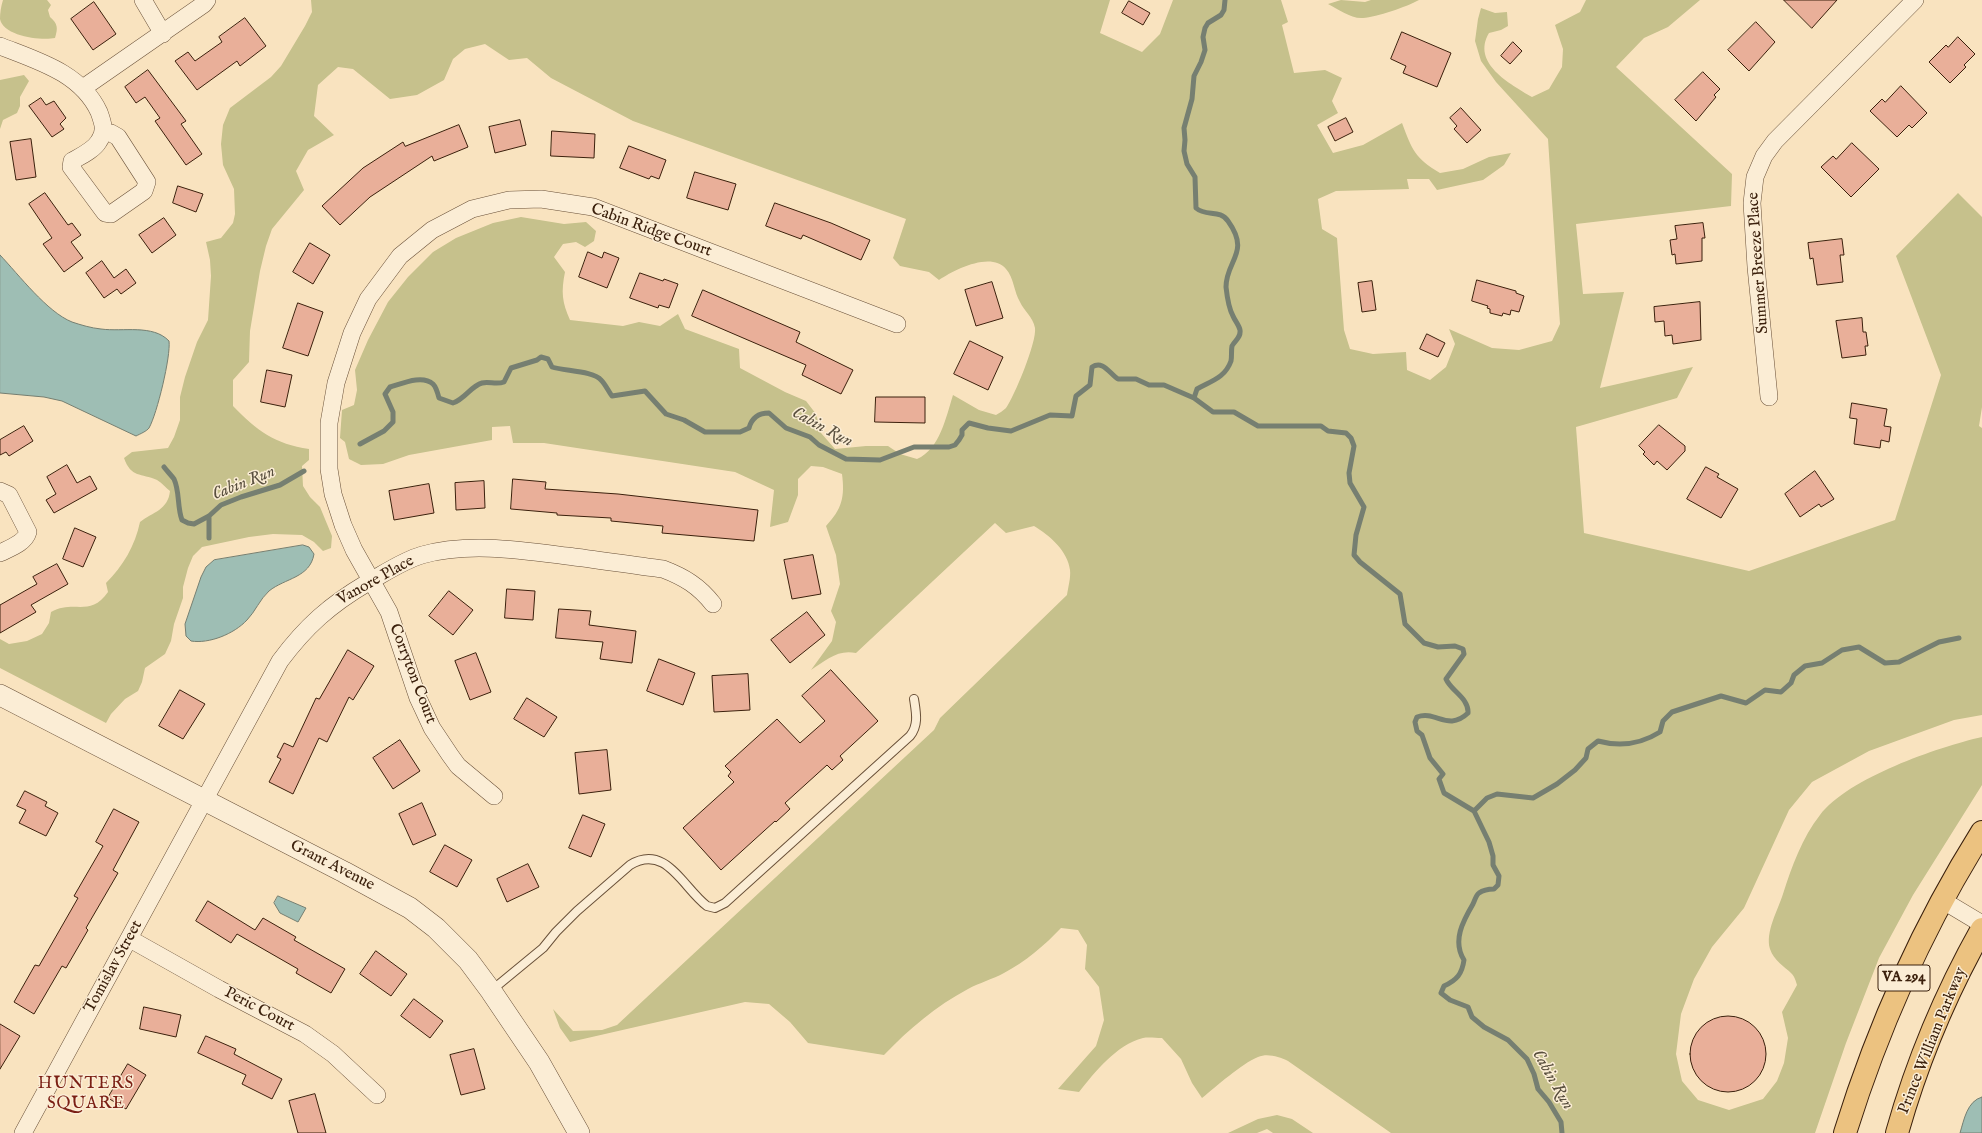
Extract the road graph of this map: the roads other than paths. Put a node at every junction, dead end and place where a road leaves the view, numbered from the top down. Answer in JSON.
{"nodes":[{"id":1,"x":142,"y":0,"type":"edge"},
{"id":2,"x":207,"y":0,"type":"edge"},
{"id":3,"x":1915,"y":0,"type":"edge"},
{"id":4,"x":162,"y":34,"type":"junction"},
{"id":5,"x":0,"y":46,"type":"edge"},
{"id":6,"x":83,"y":88,"type":"junction"},
{"id":7,"x":103,"y":134,"type":"junction"},
{"id":8,"x":897,"y":324,"type":"dead end"},
{"id":9,"x":1769,"y":397,"type":"dead end"},
{"id":10,"x":0,"y":492,"type":"edge"},
{"id":11,"x":0,"y":553,"type":"edge"},
{"id":12,"x":372,"y":580,"type":"junction"},
{"id":13,"x":713,"y":604,"type":"dead end"},
{"id":14,"x":0,"y":695,"type":"edge"},
{"id":15,"x":914,"y":699,"type":"dead end"},
{"id":16,"x":494,"y":796,"type":"dead end"},
{"id":17,"x":204,"y":801,"type":"junction"},
{"id":18,"x":1982,"y":832,"type":"edge"},
{"id":19,"x":1942,"y":900,"type":"junction"},
{"id":20,"x":1982,"y":924,"type":"edge"},
{"id":21,"x":1982,"y":929,"type":"edge"},
{"id":22,"x":130,"y":938,"type":"junction"},
{"id":23,"x":491,"y":991,"type":"junction"},
{"id":24,"x":377,"y":1095,"type":"dead end"},
{"id":25,"x":23,"y":1133,"type":"edge"},
{"id":26,"x":578,"y":1133,"type":"edge"},
{"id":27,"x":1845,"y":1133,"type":"edge"},
{"id":28,"x":1897,"y":1133,"type":"edge"}],
"edges":[{"from":1,"to":4,"type":"street"},
{"from":2,"to":4,"type":"street"},
{"from":3,"to":9,"type":"street","name":"Summer Breeze Place"},
{"from":4,"to":6,"type":"street"},
{"from":5,"to":6,"type":"street"},
{"from":6,"to":7,"type":"street"},
{"from":7,"to":7,"type":"street"},
{"from":8,"to":12,"type":"street","name":"Cabin Ridge Court"},
{"from":10,"to":11,"type":"street"},
{"from":12,"to":13,"type":"street","name":"Vanore Place"},
{"from":12,"to":16,"type":"street","name":"Corryton Court"},
{"from":12,"to":17,"type":"street","name":"Vanore Place"},
{"from":14,"to":17,"type":"street","name":"Grant Avenue"},
{"from":15,"to":23,"type":"lane"},
{"from":17,"to":22,"type":"street","name":"Tomislav Street"},
{"from":17,"to":23,"type":"street","name":"Grant Avenue"},
{"from":18,"to":19,"type":"highway","number":"VA 294"},
{"from":19,"to":20,"type":"street"},
{"from":19,"to":27,"type":"highway","number":"VA 294"},
{"from":21,"to":28,"type":"highway","name":"Prince William Parkway","number":"VA 294"},
{"from":22,"to":24,"type":"street","name":"Peric Court"},
{"from":22,"to":25,"type":"street","name":"Tomislav Street"},
{"from":23,"to":26,"type":"street","name":"Grant Avenue"}]}
